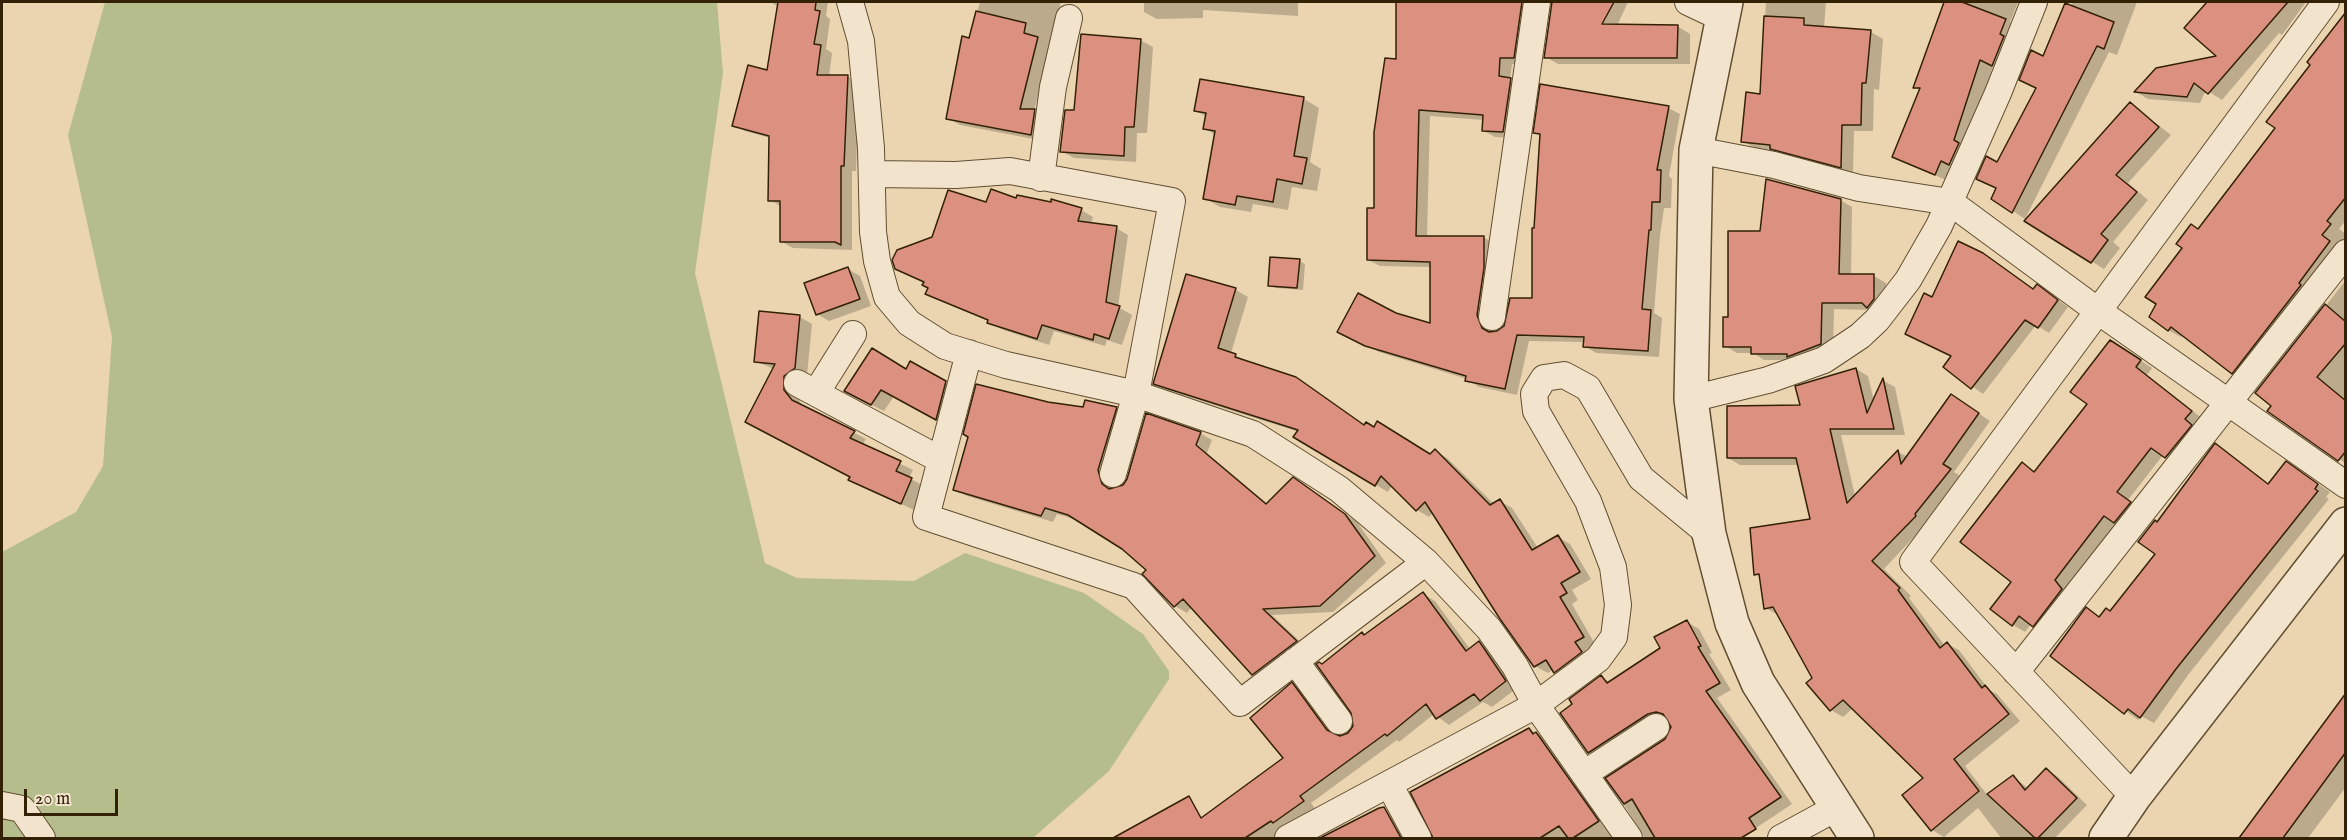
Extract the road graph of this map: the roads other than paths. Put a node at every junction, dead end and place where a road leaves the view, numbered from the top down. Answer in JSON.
{"nodes":[{"id":1,"x":850,"y":2,"type":"edge"},
{"id":2,"x":1537,"y":2,"type":"edge"},
{"id":3,"x":1688,"y":2,"type":"edge"},
{"id":4,"x":2034,"y":2,"type":"edge"},
{"id":5,"x":2326,"y":2,"type":"edge"},
{"id":6,"x":1725,"y":10,"type":"edge"},
{"id":7,"x":1069,"y":18,"type":"dead end"},
{"id":8,"x":1696,"y":150,"type":"junction"},
{"id":9,"x":872,"y":174,"type":"junction"},
{"id":10,"x":1041,"y":178,"type":"junction"},
{"id":11,"x":1950,"y":202,"type":"junction"},
{"id":12,"x":2346,"y":253,"type":"edge"},
{"id":13,"x":2098,"y":312,"type":"junction"},
{"id":14,"x":1492,"y":317,"type":"dead end"},
{"id":15,"x":853,"y":334,"type":"dead end"},
{"id":16,"x":969,"y":353,"type":"junction"},
{"id":17,"x":1136,"y":394,"type":"junction"},
{"id":18,"x":1691,"y":399,"type":"junction"},
{"id":19,"x":2229,"y":403,"type":"junction"},
{"id":20,"x":941,"y":460,"type":"junction"},
{"id":21,"x":1113,"y":474,"type":"dead end"},
{"id":22,"x":2346,"y":485,"type":"edge"},
{"id":23,"x":2346,"y":524,"type":"edge"},
{"id":24,"x":1709,"y":534,"type":"junction"},
{"id":25,"x":1426,"y":562,"type":"junction"},
{"id":26,"x":1295,"y":661,"type":"junction"},
{"id":27,"x":2016,"y":672,"type":"junction"},
{"id":28,"x":1536,"y":705,"type":"junction"},
{"id":29,"x":1340,"y":721,"type":"dead end"},
{"id":30,"x":1656,"y":727,"type":"dead end"},
{"id":31,"x":1584,"y":774,"type":"junction"},
{"id":32,"x":1389,"y":784,"type":"junction"},
{"id":33,"x":2134,"y":796,"type":"junction"},
{"id":34,"x":2,"y":805,"type":"edge"},
{"id":35,"x":1836,"y":808,"type":"junction"},
{"id":36,"x":2111,"y":837,"type":"edge"},
{"id":37,"x":42,"y":838,"type":"edge"},
{"id":38,"x":1288,"y":838,"type":"edge"},
{"id":39,"x":1418,"y":838,"type":"edge"},
{"id":40,"x":1629,"y":838,"type":"edge"},
{"id":41,"x":1781,"y":838,"type":"edge"},
{"id":42,"x":1857,"y":838,"type":"edge"}],
"edges":[{"from":1,"to":9,"type":"street"},
{"from":2,"to":14,"type":"street"},
{"from":3,"to":6,"type":"street"},
{"from":4,"to":11,"type":"street"},
{"from":5,"to":13,"type":"street"},
{"from":6,"to":8,"type":"street"},
{"from":7,"to":10,"type":"street"},
{"from":8,"to":11,"type":"street"},
{"from":8,"to":18,"type":"street"},
{"from":9,"to":10,"type":"street"},
{"from":9,"to":16,"type":"street"},
{"from":10,"to":17,"type":"street"},
{"from":11,"to":13,"type":"street"},
{"from":11,"to":18,"type":"street"},
{"from":12,"to":19,"type":"street"},
{"from":13,"to":19,"type":"street"},
{"from":13,"to":27,"type":"street"},
{"from":15,"to":20,"type":"street"},
{"from":16,"to":17,"type":"street"},
{"from":16,"to":20,"type":"street"},
{"from":17,"to":21,"type":"street"},
{"from":17,"to":25,"type":"street"},
{"from":18,"to":24,"type":"street"},
{"from":19,"to":22,"type":"street"},
{"from":19,"to":27,"type":"street"},
{"from":20,"to":26,"type":"street"},
{"from":23,"to":33,"type":"street"},
{"from":24,"to":28,"type":"street"},
{"from":24,"to":35,"type":"street"},
{"from":25,"to":26,"type":"street"},
{"from":25,"to":28,"type":"street"},
{"from":26,"to":29,"type":"street"},
{"from":27,"to":33,"type":"street"},
{"from":28,"to":31,"type":"street"},
{"from":28,"to":32,"type":"street"},
{"from":30,"to":31,"type":"street"},
{"from":31,"to":40,"type":"street"},
{"from":32,"to":38,"type":"street"},
{"from":32,"to":39,"type":"street"},
{"from":33,"to":36,"type":"street"},
{"from":34,"to":37,"type":"street"},
{"from":35,"to":41,"type":"street"},
{"from":35,"to":42,"type":"street"}]}
